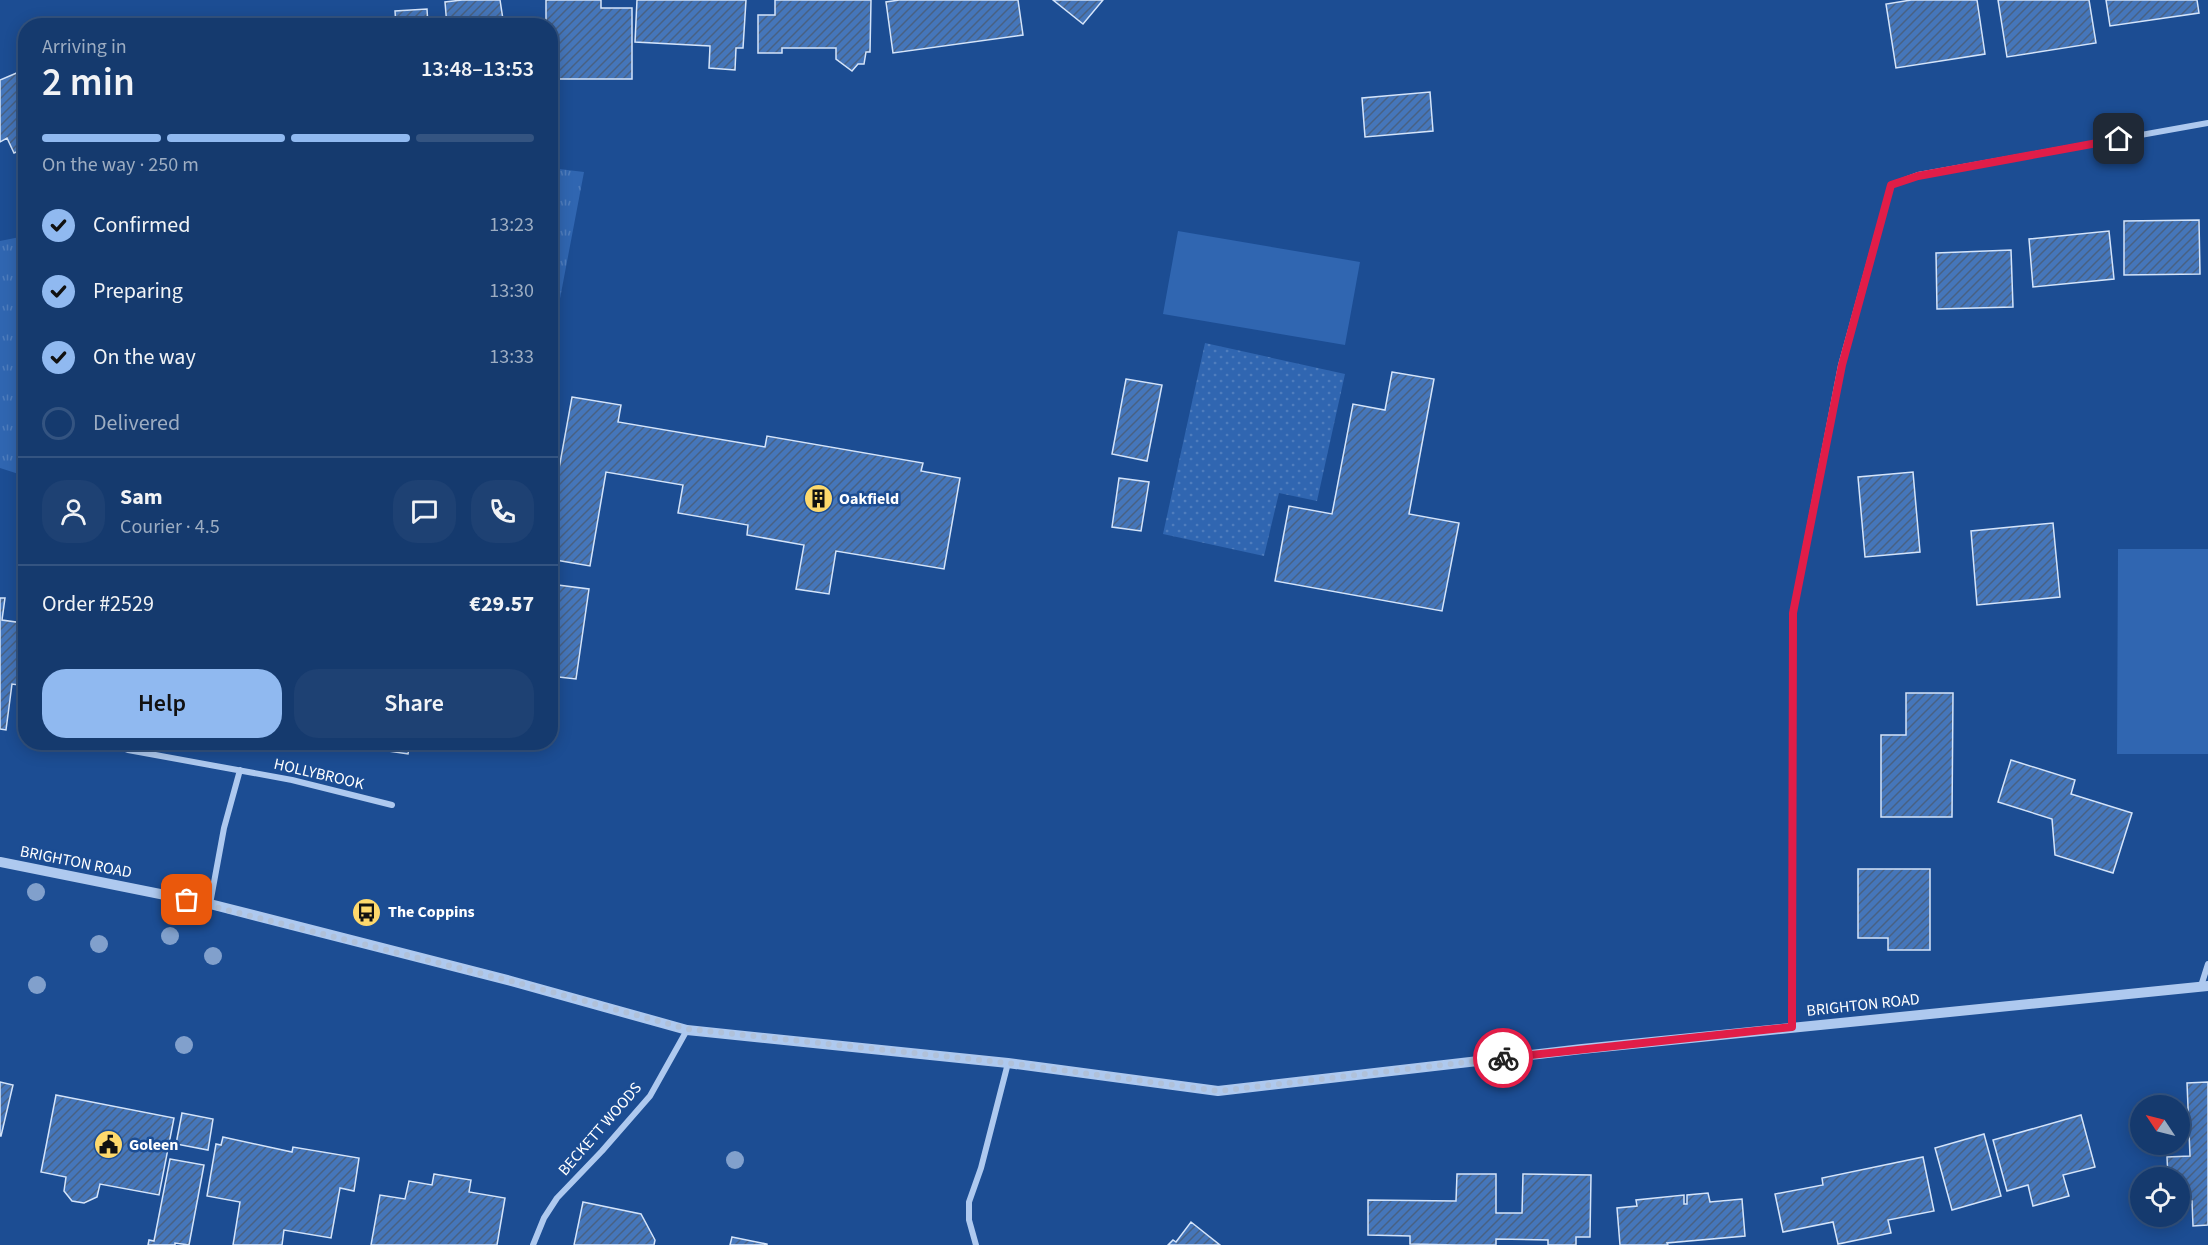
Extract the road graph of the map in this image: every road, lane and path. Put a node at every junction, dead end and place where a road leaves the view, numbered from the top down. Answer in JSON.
{"nodes":[{"id":1,"x":2208,"y":123,"type":"edge"},
{"id":2,"x":128,"y":750,"type":"edge"},
{"id":3,"x":240,"y":770,"type":"junction"},
{"id":4,"x":392,"y":805,"type":"dead end"},
{"id":5,"x":0,"y":862,"type":"edge"},
{"id":6,"x":210,"y":904,"type":"junction"},
{"id":7,"x":2208,"y":964,"type":"edge"},
{"id":8,"x":2204,"y":986,"type":"edge"},
{"id":9,"x":1792,"y":1027,"type":"junction"},
{"id":10,"x":687,"y":1029,"type":"junction"},
{"id":11,"x":1008,"y":1063,"type":"junction"},
{"id":12,"x":533,"y":1245,"type":"edge"},
{"id":13,"x":976,"y":1245,"type":"edge"}],
"edges":[{"from":1,"to":9,"type":"street"},
{"from":2,"to":3,"type":"street","name":"HOLLYBROOK"},
{"from":3,"to":4,"type":"street","name":"HOLLYBROOK"},
{"from":3,"to":6,"type":"street"},
{"from":5,"to":6,"type":"street","name":"BRIGHTON ROAD"},
{"from":6,"to":10,"type":"street","name":"BRIGHTON ROAD"},
{"from":7,"to":8,"type":"street"},
{"from":8,"to":9,"type":"street","name":"BRIGHTON ROAD"},
{"from":9,"to":11,"type":"street","name":"BRIGHTON ROAD"},
{"from":10,"to":11,"type":"street","name":"BRIGHTON ROAD"},
{"from":10,"to":12,"type":"street","name":"BECKETT WOODS"},
{"from":11,"to":13,"type":"street"}]}
